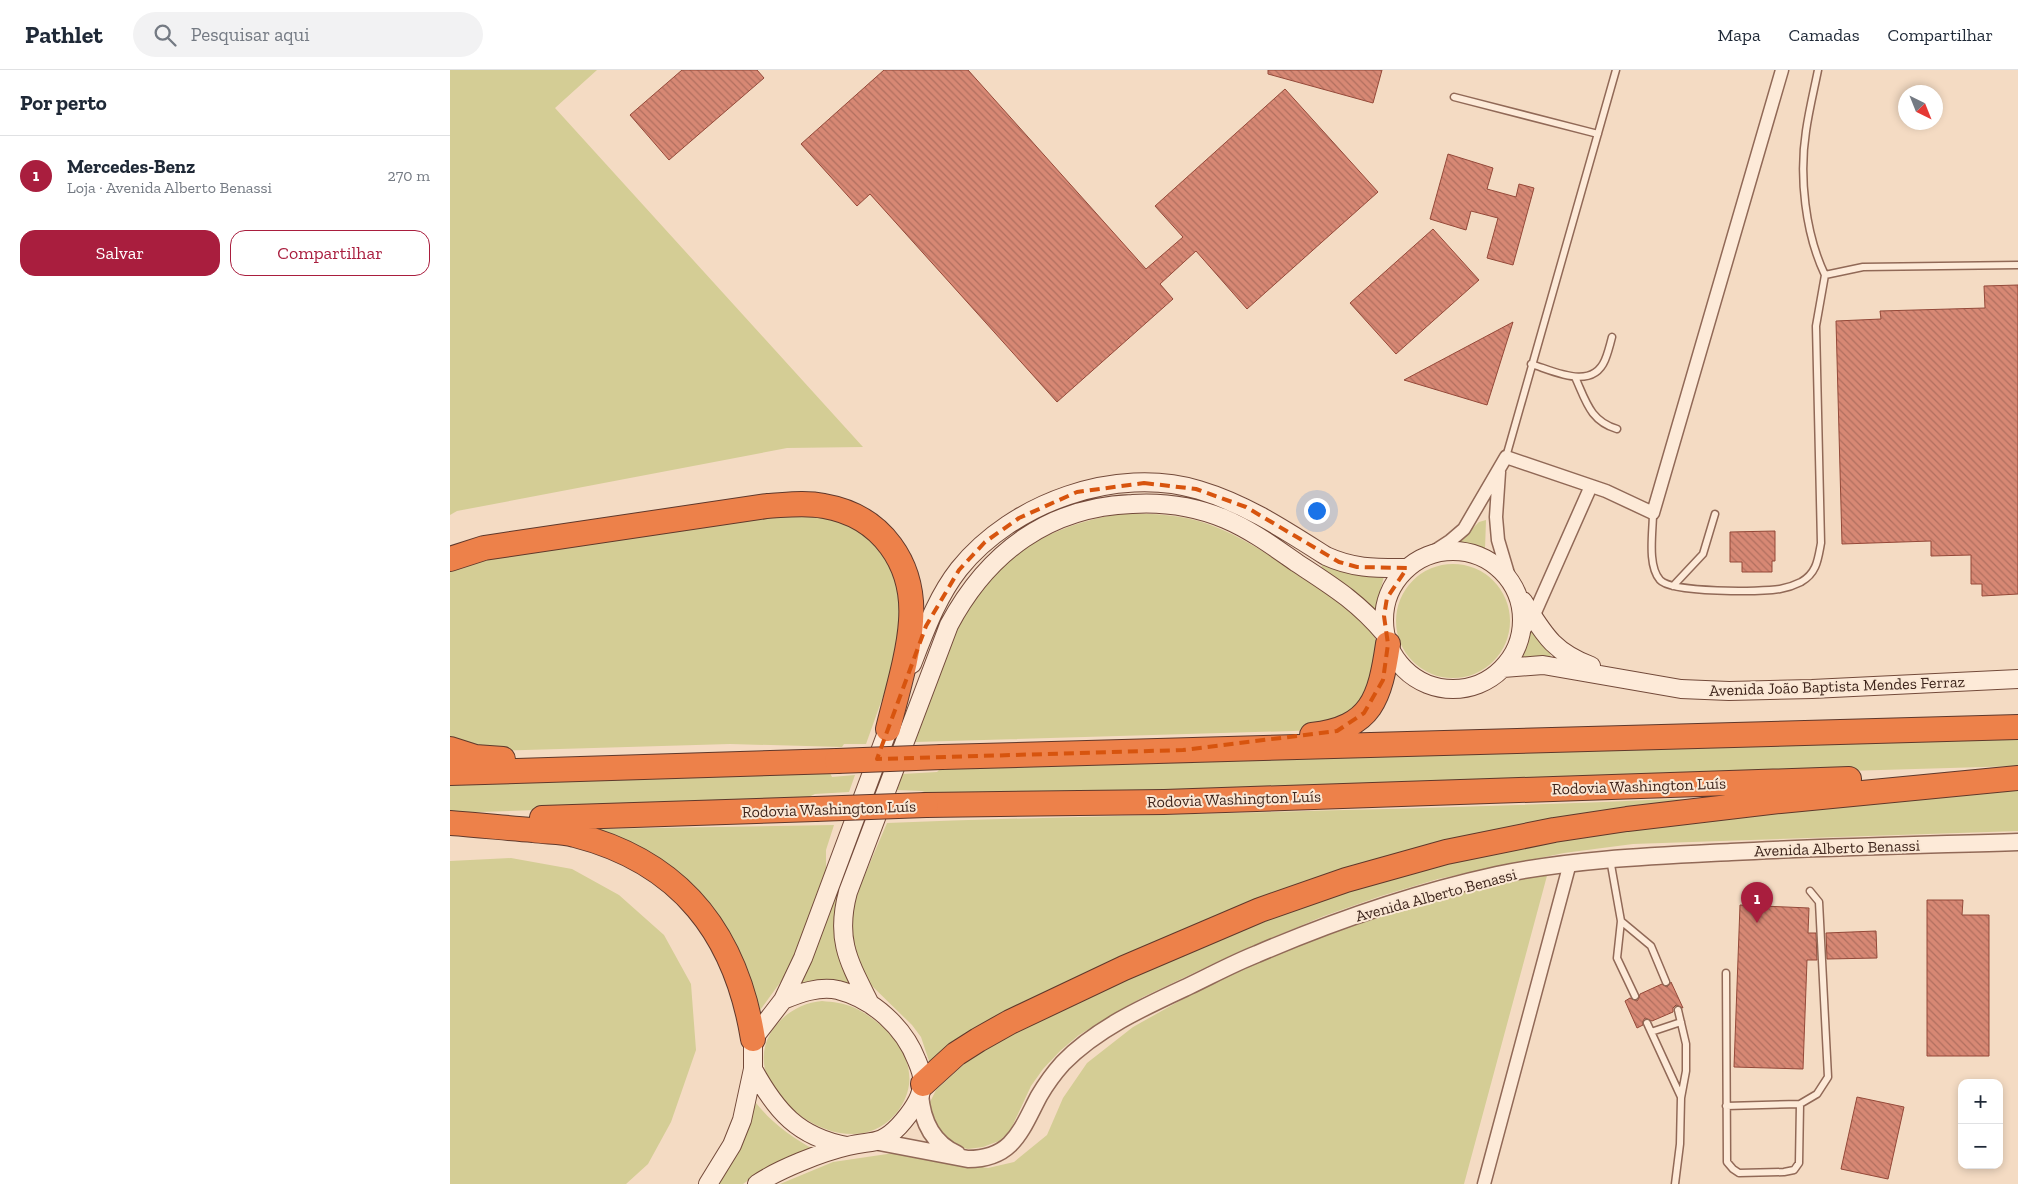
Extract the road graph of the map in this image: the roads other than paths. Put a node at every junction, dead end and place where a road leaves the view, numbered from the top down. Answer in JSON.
{"nodes":[{"id":1,"x":1616,"y":70,"type":"edge"},
{"id":2,"x":1782,"y":70,"type":"edge"},
{"id":3,"x":1818,"y":70,"type":"edge"},
{"id":4,"x":1454,"y":96,"type":"dead end"},
{"id":5,"x":1598,"y":134,"type":"junction"},
{"id":6,"x":2018,"y":265,"type":"edge"},
{"id":7,"x":1825,"y":275,"type":"junction"},
{"id":8,"x":1612,"y":337,"type":"dead end"},
{"id":9,"x":1531,"y":364,"type":"junction"},
{"id":10,"x":1575,"y":377,"type":"junction"},
{"id":11,"x":1617,"y":429,"type":"dead end"},
{"id":12,"x":1502,"y":462,"type":"junction"},
{"id":13,"x":1591,"y":486,"type":"junction"},
{"id":14,"x":1653,"y":513,"type":"junction"},
{"id":15,"x":1715,"y":514,"type":"dead end"},
{"id":16,"x":1427,"y":556,"type":"junction"},
{"id":17,"x":450,"y":558,"type":"edge"},
{"id":18,"x":1407,"y":568,"type":"junction"},
{"id":19,"x":1509,"y":577,"type":"junction"},
{"id":20,"x":1673,"y":586,"type":"junction"},
{"id":21,"x":1519,"y":596,"type":"junction"},
{"id":22,"x":1532,"y":617,"type":"junction"},
{"id":23,"x":1522,"y":633,"type":"junction"},
{"id":24,"x":1386,"y":639,"type":"junction"},
{"id":25,"x":1503,"y":668,"type":"junction"},
{"id":26,"x":1626,"y":679,"type":"junction"},
{"id":27,"x":2018,"y":679,"type":"edge"},
{"id":28,"x":2018,"y":727,"type":"edge"},
{"id":29,"x":888,"y":728,"type":"junction"},
{"id":30,"x":450,"y":749,"type":"edge"},
{"id":31,"x":1183,"y":750,"type":"junction"},
{"id":32,"x":632,"y":768,"type":"junction"},
{"id":33,"x":450,"y":773,"type":"edge"},
{"id":34,"x":2018,"y":776,"type":"edge"},
{"id":35,"x":450,"y":822,"type":"edge"},
{"id":36,"x":2018,"y":842,"type":"edge"},
{"id":37,"x":1610,"y":858,"type":"junction"},
{"id":38,"x":1570,"y":863,"type":"junction"},
{"id":39,"x":1810,"y":891,"type":"dead end"},
{"id":40,"x":1621,"y":921,"type":"junction"},
{"id":41,"x":1726,"y":973,"type":"dead end"},
{"id":42,"x":1666,"y":982,"type":"dead end"},
{"id":43,"x":1635,"y":996,"type":"dead end"},
{"id":44,"x":783,"y":1000,"type":"junction"},
{"id":45,"x":870,"y":1004,"type":"junction"},
{"id":46,"x":1678,"y":1010,"type":"dead end"},
{"id":47,"x":1681,"y":1022,"type":"junction"},
{"id":48,"x":1648,"y":1023,"type":"dead end"},
{"id":49,"x":1651,"y":1032,"type":"junction"},
{"id":50,"x":753,"y":1039,"type":"junction"},
{"id":51,"x":753,"y":1069,"type":"junction"},
{"id":52,"x":922,"y":1089,"type":"junction"},
{"id":53,"x":1681,"y":1098,"type":"junction"},
{"id":54,"x":1800,"y":1104,"type":"junction"},
{"id":55,"x":1726,"y":1106,"type":"junction"},
{"id":56,"x":879,"y":1142,"type":"junction"},
{"id":57,"x":848,"y":1146,"type":"junction"},
{"id":58,"x":968,"y":1159,"type":"junction"},
{"id":59,"x":708,"y":1184,"type":"edge"},
{"id":60,"x":757,"y":1184,"type":"edge"},
{"id":61,"x":1484,"y":1184,"type":"edge"},
{"id":62,"x":1675,"y":1184,"type":"edge"}],
"edges":[{"from":1,"to":5,"type":"lane"},
{"from":2,"to":14,"type":"street"},
{"from":3,"to":7,"type":"lane"},
{"from":4,"to":5,"type":"lane"},
{"from":5,"to":9,"type":"lane"},
{"from":6,"to":7,"type":"lane"},
{"from":7,"to":20,"type":"lane"},
{"from":8,"to":10,"type":"lane"},
{"from":9,"to":10,"type":"lane"},
{"from":9,"to":12,"type":"lane"},
{"from":10,"to":11,"type":"lane"},
{"from":12,"to":13,"type":"street"},
{"from":12,"to":16,"type":"street"},
{"from":12,"to":19,"type":"street"},
{"from":13,"to":14,"type":"street"},
{"from":13,"to":22,"type":"street"},
{"from":14,"to":20,"type":"lane"},
{"from":15,"to":20,"type":"lane"},
{"from":16,"to":18,"type":"main road"},
{"from":16,"to":19,"type":"main road"},
{"from":17,"to":29,"type":"highway"},
{"from":18,"to":24,"type":"main road"},
{"from":18,"to":29,"type":"main road"},
{"from":19,"to":21,"type":"main road"},
{"from":21,"to":22,"type":"main road","name":"Avenida João Baptista Mendes Ferraz"},
{"from":21,"to":23,"type":"main road"},
{"from":22,"to":23,"type":"street"},
{"from":22,"to":26,"type":"main road","name":"Avenida João Baptista Mendes Ferraz"},
{"from":23,"to":25,"type":"main road"},
{"from":24,"to":25,"type":"main road"},
{"from":24,"to":31,"type":"highway"},
{"from":24,"to":45,"type":"main road"},
{"from":25,"to":26,"type":"main road","name":"Avenida João Baptista Mendes Ferraz"},
{"from":26,"to":27,"type":"main road","name":"Avenida João Baptista Mendes Ferraz"},
{"from":28,"to":31,"type":"highway"},
{"from":29,"to":44,"type":"main road"},
{"from":30,"to":32,"type":"highway"},
{"from":31,"to":32,"type":"highway","bridge":true},
{"from":32,"to":33,"type":"highway"},
{"from":34,"to":35,"type":"highway","name":"Rodovia Washington Luís","bridge":true},
{"from":34,"to":52,"type":"highway"},
{"from":35,"to":50,"type":"highway"},
{"from":36,"to":37,"type":"street","name":"Avenida Alberto Benassi"},
{"from":37,"to":38,"type":"street","name":"Avenida Alberto Benassi"},
{"from":37,"to":40,"type":"lane"},
{"from":38,"to":58,"type":"street","name":"Avenida Alberto Benassi"},
{"from":38,"to":61,"type":"street"},
{"from":39,"to":54,"type":"lane"},
{"from":40,"to":42,"type":"lane"},
{"from":40,"to":43,"type":"lane"},
{"from":41,"to":55,"type":"lane"},
{"from":44,"to":45,"type":"main road"},
{"from":44,"to":50,"type":"main road"},
{"from":45,"to":52,"type":"main road"},
{"from":46,"to":47,"type":"lane"},
{"from":47,"to":49,"type":"lane"},
{"from":47,"to":53,"type":"lane"},
{"from":48,"to":49,"type":"lane"},
{"from":49,"to":53,"type":"lane"},
{"from":50,"to":51,"type":"main road"},
{"from":51,"to":57,"type":"main road"},
{"from":51,"to":59,"type":"main road"},
{"from":52,"to":56,"type":"main road"},
{"from":52,"to":58,"type":"street"},
{"from":53,"to":62,"type":"lane"},
{"from":54,"to":55,"type":"lane"},
{"from":54,"to":55,"type":"lane"},
{"from":56,"to":57,"type":"main road"},
{"from":56,"to":58,"type":"street","name":"Avenida Alberto Benassi"},
{"from":57,"to":60,"type":"main road"}]}
